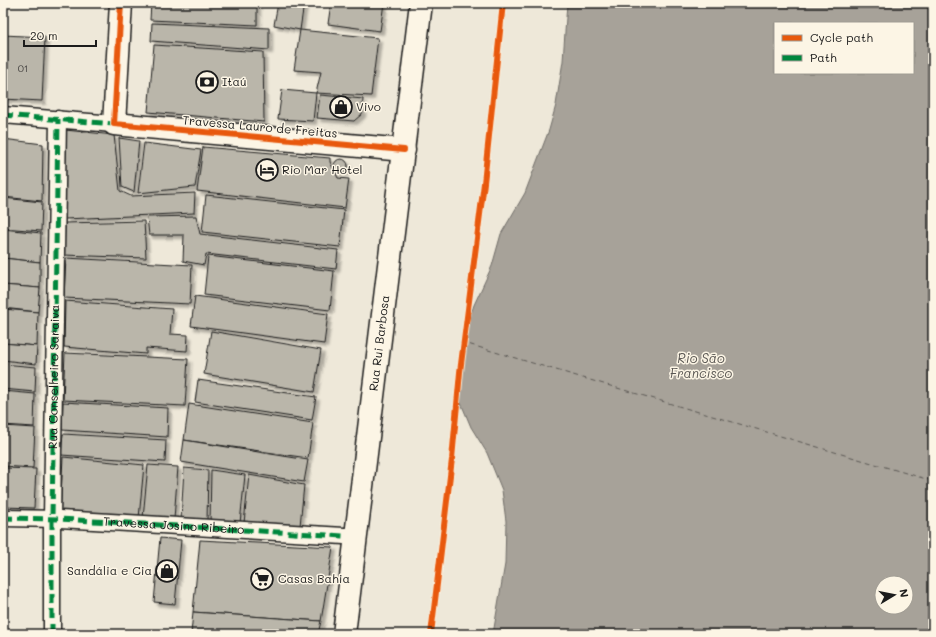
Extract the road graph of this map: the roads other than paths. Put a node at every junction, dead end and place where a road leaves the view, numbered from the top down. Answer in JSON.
{"nodes":[{"id":1,"x":121,"y":3,"type":"edge"},
{"id":2,"x":421,"y":3,"type":"edge"},
{"id":3,"x":3,"y":115,"type":"edge"},
{"id":4,"x":58,"y":119,"type":"junction"},
{"id":5,"x":114,"y":124,"type":"junction"},
{"id":6,"x":404,"y":150,"type":"junction"},
{"id":7,"x":3,"y":518,"type":"edge"},
{"id":8,"x":52,"y":518,"type":"junction"},
{"id":9,"x":349,"y":536,"type":"junction"},
{"id":10,"x":52,"y":634,"type":"edge"},
{"id":11,"x":344,"y":634,"type":"edge"}],
"edges":[{"from":1,"to":5,"type":"main road"},
{"from":2,"to":6,"type":"main road","name":"Rua Rui Barbosa"},
{"from":3,"to":4,"type":"street","name":"Travessa Lauro de Freitas"},
{"from":4,"to":5,"type":"street","name":"Travessa Lauro de Freitas"},
{"from":4,"to":8,"type":"street","name":"Rua Conselheiro Saraiva"},
{"from":5,"to":6,"type":"main road","name":"Travessa Lauro de Freitas"},
{"from":6,"to":9,"type":"main road","name":"Rua Rui Barbosa"},
{"from":7,"to":8,"type":"street","name":"Travessa Josino Ribeiro"},
{"from":8,"to":9,"type":"street","name":"Travessa Josino Ribeiro"},
{"from":8,"to":10,"type":"street","name":"Rua Conselheiro Saraiva"},
{"from":9,"to":11,"type":"main road","name":"Rua Rui Barbosa"}]}
